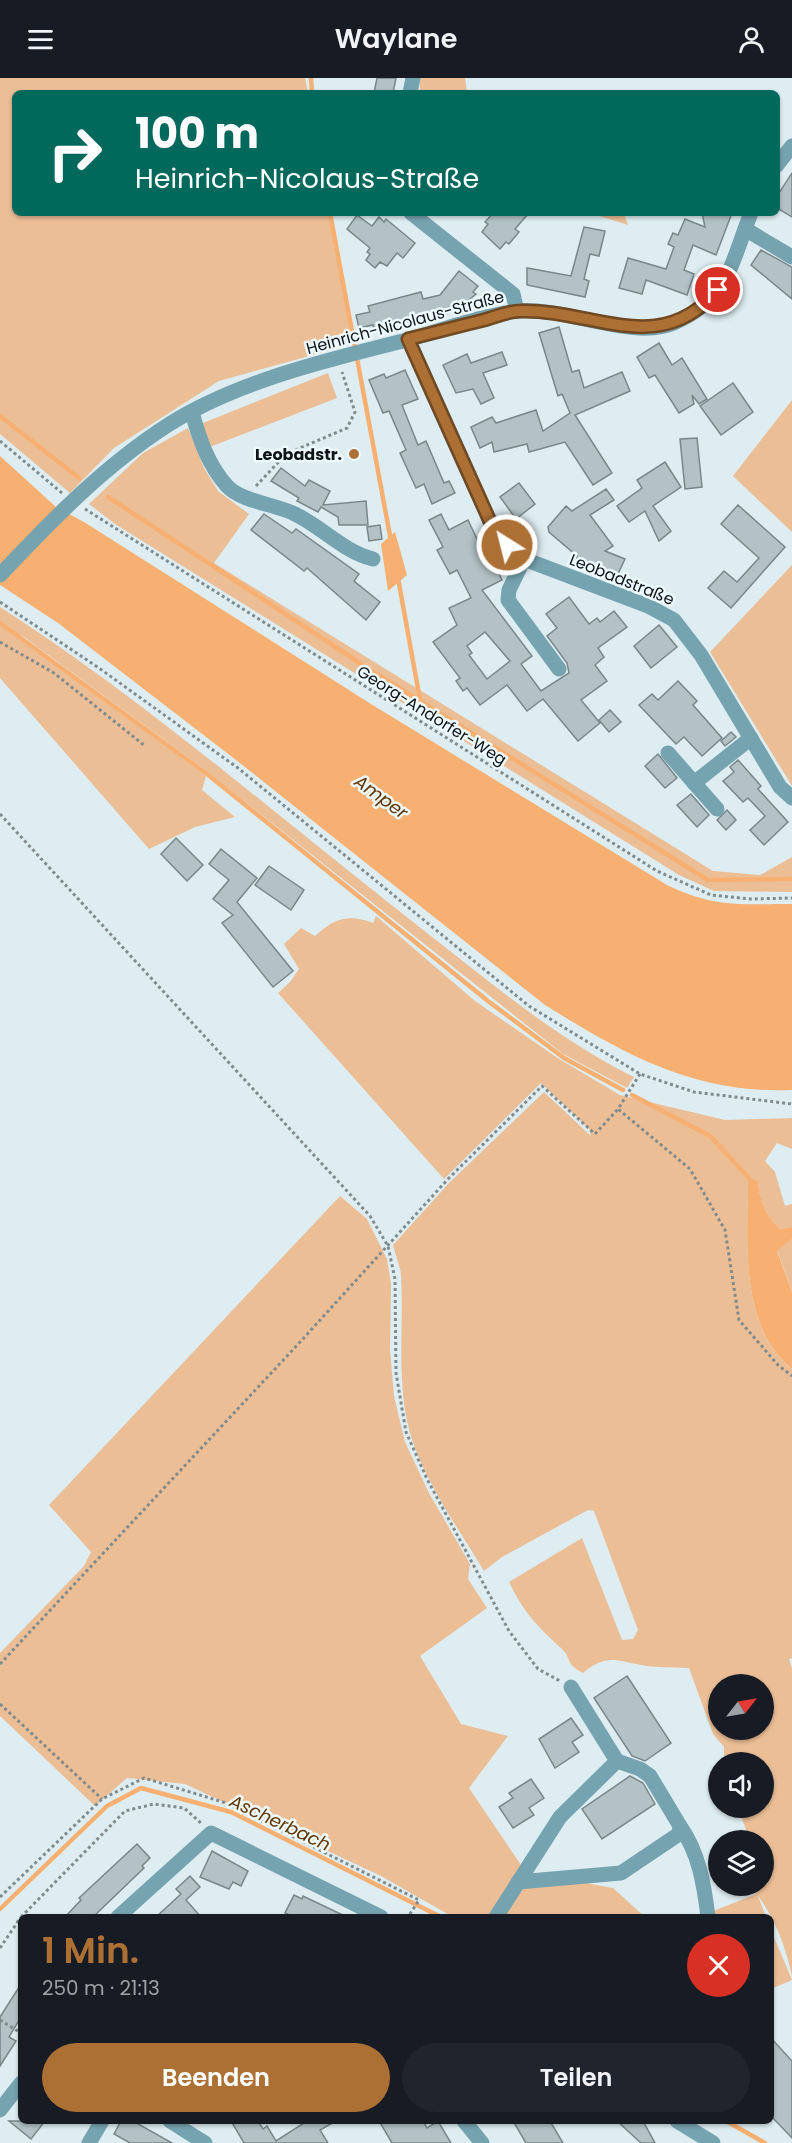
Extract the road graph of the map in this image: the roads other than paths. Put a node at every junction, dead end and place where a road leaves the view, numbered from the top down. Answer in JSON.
{"nodes":[{"id":1,"x":792,"y":146,"type":"edge"},
{"id":2,"x":780,"y":161,"type":"edge"},
{"id":3,"x":415,"y":216,"type":"edge"},
{"id":4,"x":750,"y":216,"type":"edge"},
{"id":5,"x":745,"y":229,"type":"junction"},
{"id":6,"x":792,"y":257,"type":"edge"},
{"id":7,"x":517,"y":311,"type":"junction"},
{"id":8,"x":408,"y":339,"type":"junction"},
{"id":9,"x":192,"y":412,"type":"junction"},
{"id":10,"x":374,"y":559,"type":"dead end"},
{"id":11,"x":524,"y":559,"type":"junction"},
{"id":12,"x":0,"y":575,"type":"edge"},
{"id":13,"x":558,"y":669,"type":"dead end"},
{"id":14,"x":751,"y":738,"type":"junction"},
{"id":15,"x":668,"y":753,"type":"dead end"},
{"id":16,"x":694,"y":783,"type":"junction"},
{"id":17,"x":792,"y":798,"type":"edge"},
{"id":18,"x":717,"y":809,"type":"dead end"},
{"id":19,"x":571,"y":1687,"type":"road end"},
{"id":20,"x":617,"y":1761,"type":"junction"},
{"id":21,"x":680,"y":1826,"type":"junction"},
{"id":22,"x":518,"y":1882,"type":"junction"},
{"id":23,"x":121,"y":1914,"type":"edge"},
{"id":24,"x":375,"y":1914,"type":"edge"},
{"id":25,"x":498,"y":1914,"type":"edge"},
{"id":26,"x":708,"y":1914,"type":"edge"},
{"id":27,"x":18,"y":2087,"type":"edge"},
{"id":28,"x":0,"y":2110,"type":"edge"},
{"id":29,"x":100,"y":2124,"type":"edge"},
{"id":30,"x":466,"y":2124,"type":"edge"},
{"id":31,"x":682,"y":2124,"type":"edge"},
{"id":32,"x":194,"y":2126,"type":"edge"},
{"id":33,"x":88,"y":2143,"type":"edge"},
{"id":34,"x":205,"y":2143,"type":"edge"},
{"id":35,"x":482,"y":2143,"type":"edge"},
{"id":36,"x":713,"y":2143,"type":"edge"}],
"edges":[{"from":1,"to":2,"type":"street"},
{"from":3,"to":7,"type":"street"},
{"from":4,"to":5,"type":"street","name":"Heinrich-Nicolaus-Straße"},
{"from":5,"to":6,"type":"street"},
{"from":5,"to":7,"type":"street","name":"Heinrich-Nicolaus-Straße"},
{"from":7,"to":8,"type":"street","name":"Heinrich-Nicolaus-Straße"},
{"from":8,"to":9,"type":"street","name":"Heinrich-Nicolaus-Straße"},
{"from":8,"to":11,"type":"street","name":"Leobadstraße"},
{"from":9,"to":10,"type":"street"},
{"from":9,"to":12,"type":"street","name":"Heinrich-Nicolaus-Straße"},
{"from":11,"to":13,"type":"street"},
{"from":11,"to":14,"type":"street","name":"Leobadstraße"},
{"from":14,"to":16,"type":"street"},
{"from":14,"to":17,"type":"street","name":"Leobadstraße"},
{"from":15,"to":16,"type":"street"},
{"from":16,"to":18,"type":"street"},
{"from":19,"to":20,"type":"street"},
{"from":20,"to":21,"type":"street"},
{"from":20,"to":22,"type":"street"},
{"from":21,"to":22,"type":"street"},
{"from":21,"to":26,"type":"street"},
{"from":22,"to":25,"type":"street"},
{"from":23,"to":24,"type":"street"},
{"from":27,"to":28,"type":"street"},
{"from":29,"to":33,"type":"street"},
{"from":30,"to":35,"type":"street"},
{"from":31,"to":36,"type":"street"},
{"from":32,"to":34,"type":"street"}]}
